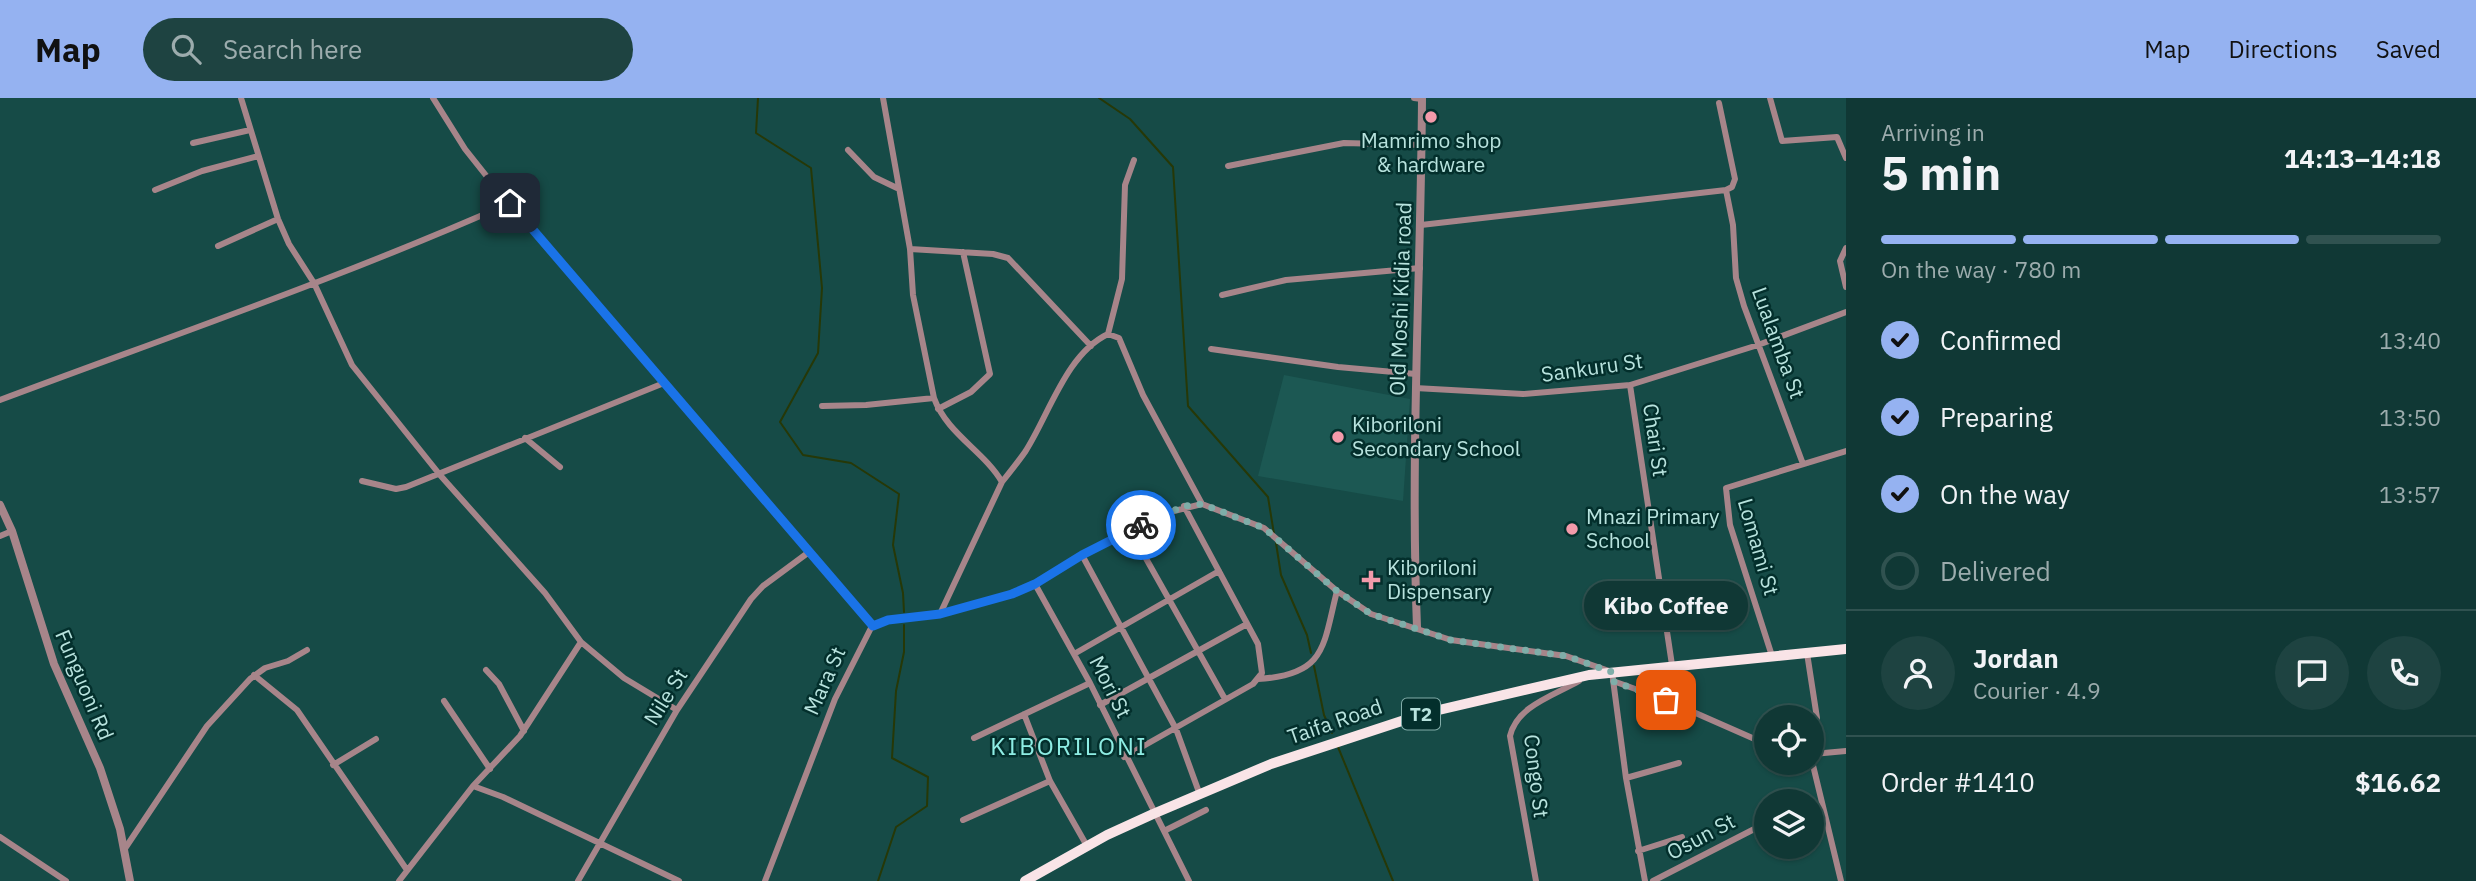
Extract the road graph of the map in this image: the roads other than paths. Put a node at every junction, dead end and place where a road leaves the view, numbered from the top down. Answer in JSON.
{"nodes":[{"id":1,"x":241,"y":98,"type":"edge"},
{"id":2,"x":433,"y":98,"type":"edge"},
{"id":3,"x":883,"y":98,"type":"edge"},
{"id":4,"x":1415,"y":98,"type":"edge"},
{"id":5,"x":1422,"y":98,"type":"edge"},
{"id":6,"x":1770,"y":98,"type":"edge"},
{"id":7,"x":1719,"y":103,"type":"dead end"},
{"id":8,"x":250,"y":130,"type":"junction"},
{"id":9,"x":193,"y":143,"type":"dead end"},
{"id":10,"x":1422,"y":145,"type":"junction"},
{"id":11,"x":848,"y":150,"type":"dead end"},
{"id":12,"x":258,"y":156,"type":"junction"},
{"id":13,"x":1846,"y":158,"type":"edge"},
{"id":14,"x":1135,"y":160,"type":"dead end"},
{"id":15,"x":1228,"y":166,"type":"dead end"},
{"id":16,"x":897,"y":188,"type":"junction"},
{"id":17,"x":155,"y":190,"type":"dead end"},
{"id":18,"x":1726,"y":190,"type":"junction"},
{"id":19,"x":510,"y":203,"type":"junction"},
{"id":20,"x":278,"y":219,"type":"junction"},
{"id":21,"x":1422,"y":225,"type":"junction"},
{"id":22,"x":218,"y":246,"type":"dead end"},
{"id":23,"x":1846,"y":248,"type":"edge"},
{"id":24,"x":910,"y":249,"type":"junction"},
{"id":25,"x":963,"y":252,"type":"junction"},
{"id":26,"x":1420,"y":268,"type":"junction"},
{"id":27,"x":314,"y":283,"type":"junction"},
{"id":28,"x":1846,"y":287,"type":"edge"},
{"id":29,"x":1222,"y":295,"type":"dead end"},
{"id":30,"x":1846,"y":312,"type":"edge"},
{"id":31,"x":1108,"y":334,"type":"junction"},
{"id":32,"x":1091,"y":345,"type":"junction"},
{"id":33,"x":1758,"y":345,"type":"junction"},
{"id":34,"x":1211,"y":349,"type":"dead end"},
{"id":35,"x":1416,"y":374,"type":"junction"},
{"id":36,"x":664,"y":383,"type":"junction"},
{"id":37,"x":1630,"y":385,"type":"junction"},
{"id":38,"x":1415,"y":388,"type":"junction"},
{"id":39,"x":934,"y":398,"type":"junction"},
{"id":40,"x":0,"y":400,"type":"edge"},
{"id":41,"x":822,"y":406,"type":"dead end"},
{"id":42,"x":938,"y":409,"type":"junction"},
{"id":43,"x":526,"y":438,"type":"junction"},
{"id":44,"x":1846,"y":451,"type":"edge"},
{"id":45,"x":1802,"y":464,"type":"junction"},
{"id":46,"x":560,"y":467,"type":"dead end"},
{"id":47,"x":440,"y":475,"type":"junction"},
{"id":48,"x":362,"y":481,"type":"dead end"},
{"id":49,"x":1002,"y":482,"type":"junction"},
{"id":50,"x":1202,"y":504,"type":"junction"},
{"id":51,"x":0,"y":505,"type":"edge"},
{"id":52,"x":1184,"y":506,"type":"junction"},
{"id":53,"x":1130,"y":530,"type":"junction"},
{"id":54,"x":12,"y":531,"type":"junction"},
{"id":55,"x":0,"y":536,"type":"edge"},
{"id":56,"x":809,"y":552,"type":"junction"},
{"id":57,"x":1082,"y":555,"type":"junction"},
{"id":58,"x":1219,"y":571,"type":"junction"},
{"id":59,"x":1035,"y":584,"type":"junction"},
{"id":60,"x":1337,"y":591,"type":"junction"},
{"id":61,"x":1169,"y":599,"type":"junction"},
{"id":62,"x":940,"y":614,"type":"junction"},
{"id":63,"x":1247,"y":624,"type":"junction"},
{"id":64,"x":873,"y":626,"type":"junction"},
{"id":65,"x":1122,"y":626,"type":"junction"},
{"id":66,"x":1417,"y":626,"type":"junction"},
{"id":67,"x":582,"y":642,"type":"junction"},
{"id":68,"x":1846,"y":649,"type":"edge"},
{"id":69,"x":307,"y":650,"type":"dead end"},
{"id":70,"x":1198,"y":651,"type":"junction"},
{"id":71,"x":1807,"y":653,"type":"junction"},
{"id":72,"x":1074,"y":654,"type":"junction"},
{"id":73,"x":1772,"y":656,"type":"junction"},
{"id":74,"x":1672,"y":665,"type":"junction"},
{"id":75,"x":486,"y":670,"type":"dead end"},
{"id":76,"x":254,"y":675,"type":"junction"},
{"id":77,"x":1589,"y":676,"type":"junction"},
{"id":78,"x":1150,"y":677,"type":"junction"},
{"id":79,"x":1612,"y":677,"type":"junction"},
{"id":80,"x":1258,"y":679,"type":"junction"},
{"id":81,"x":1090,"y":683,"type":"junction"},
{"id":82,"x":1226,"y":699,"type":"junction"},
{"id":83,"x":444,"y":701,"type":"dead end"},
{"id":84,"x":1100,"y":705,"type":"junction"},
{"id":85,"x":1815,"y":705,"type":"edge"},
{"id":86,"x":677,"y":710,"type":"junction"},
{"id":87,"x":1024,"y":714,"type":"junction"},
{"id":88,"x":1176,"y":729,"type":"junction"},
{"id":89,"x":524,"y":731,"type":"junction"},
{"id":90,"x":974,"y":738,"type":"dead end"},
{"id":91,"x":376,"y":739,"type":"dead end"},
{"id":92,"x":1754,"y":739,"type":"edge"},
{"id":93,"x":1846,"y":751,"type":"edge"},
{"id":94,"x":1824,"y":754,"type":"edge"},
{"id":95,"x":1124,"y":757,"type":"junction"},
{"id":96,"x":1679,"y":763,"type":"dead end"},
{"id":97,"x":333,"y":765,"type":"junction"},
{"id":98,"x":490,"y":769,"type":"junction"},
{"id":99,"x":1626,"y":778,"type":"junction"},
{"id":100,"x":1050,"y":781,"type":"junction"},
{"id":101,"x":472,"y":786,"type":"junction"},
{"id":102,"x":1200,"y":796,"type":"junction"},
{"id":103,"x":1206,"y":810,"type":"dead end"},
{"id":104,"x":1153,"y":814,"type":"junction"},
{"id":105,"x":1824,"y":815,"type":"edge"},
{"id":106,"x":962,"y":820,"type":"dead end"},
{"id":107,"x":1754,"y":829,"type":"edge"},
{"id":108,"x":1164,"y":831,"type":"junction"},
{"id":109,"x":0,"y":837,"type":"edge"},
{"id":110,"x":1682,"y":837,"type":"dead end"},
{"id":111,"x":600,"y":843,"type":"junction"},
{"id":112,"x":1087,"y":846,"type":"junction"},
{"id":113,"x":124,"y":850,"type":"junction"},
{"id":114,"x":1638,"y":852,"type":"junction"},
{"id":115,"x":407,"y":870,"type":"junction"},
{"id":116,"x":66,"y":881,"type":"edge"},
{"id":117,"x":130,"y":881,"type":"edge"},
{"id":118,"x":399,"y":881,"type":"edge"},
{"id":119,"x":578,"y":881,"type":"edge"},
{"id":120,"x":679,"y":881,"type":"edge"},
{"id":121,"x":765,"y":881,"type":"edge"},
{"id":122,"x":1026,"y":881,"type":"edge"},
{"id":123,"x":1189,"y":881,"type":"edge"},
{"id":124,"x":1536,"y":881,"type":"edge"},
{"id":125,"x":1645,"y":881,"type":"edge"},
{"id":126,"x":1653,"y":881,"type":"edge"},
{"id":127,"x":1841,"y":881,"type":"edge"}],
"edges":[{"from":1,"to":8,"type":"street"},
{"from":2,"to":19,"type":"street"},
{"from":3,"to":16,"type":"street"},
{"from":4,"to":5,"type":"street"},
{"from":5,"to":10,"type":"street","name":"Old Moshi Kidia road"},
{"from":6,"to":13,"type":"street"},
{"from":7,"to":18,"type":"street","name":"Lualamba St"},
{"from":8,"to":9,"type":"street"},
{"from":8,"to":12,"type":"street"},
{"from":10,"to":15,"type":"street"},
{"from":10,"to":21,"type":"street","name":"Old Moshi Kidia road"},
{"from":11,"to":16,"type":"street"},
{"from":12,"to":17,"type":"street"},
{"from":12,"to":20,"type":"street"},
{"from":14,"to":31,"type":"street"},
{"from":16,"to":24,"type":"street"},
{"from":18,"to":21,"type":"street"},
{"from":18,"to":33,"type":"street","name":"Lualamba St"},
{"from":19,"to":27,"type":"street"},
{"from":19,"to":36,"type":"street"},
{"from":20,"to":22,"type":"street"},
{"from":20,"to":27,"type":"street"},
{"from":21,"to":26,"type":"street","name":"Old Moshi Kidia road"},
{"from":23,"to":28,"type":"street"},
{"from":24,"to":25,"type":"street"},
{"from":24,"to":39,"type":"street"},
{"from":25,"to":32,"type":"street"},
{"from":25,"to":42,"type":"street"},
{"from":26,"to":29,"type":"street"},
{"from":26,"to":35,"type":"street","name":"Old Moshi Kidia road"},
{"from":27,"to":40,"type":"street"},
{"from":27,"to":47,"type":"street"},
{"from":30,"to":33,"type":"street","name":"Sankuru St"},
{"from":31,"to":32,"type":"street"},
{"from":31,"to":50,"type":"street"},
{"from":32,"to":49,"type":"street"},
{"from":33,"to":37,"type":"street","name":"Sankuru St"},
{"from":33,"to":45,"type":"street","name":"Lualamba St"},
{"from":34,"to":35,"type":"street"},
{"from":35,"to":38,"type":"street","name":"Old Moshi Kidia road"},
{"from":36,"to":43,"type":"street"},
{"from":36,"to":56,"type":"street"},
{"from":37,"to":38,"type":"street","name":"Sankuru St"},
{"from":37,"to":74,"type":"street","name":"Chari St"},
{"from":38,"to":66,"type":"street","name":"Old Moshi Kidia road"},
{"from":39,"to":41,"type":"street"},
{"from":39,"to":42,"type":"street"},
{"from":42,"to":49,"type":"street"},
{"from":43,"to":46,"type":"street"},
{"from":43,"to":47,"type":"street"},
{"from":44,"to":45,"type":"street","name":"Lomami St"},
{"from":45,"to":73,"type":"street","name":"Lomami St"},
{"from":47,"to":48,"type":"street"},
{"from":47,"to":67,"type":"street"},
{"from":49,"to":62,"type":"street"},
{"from":50,"to":52,"type":"street"},
{"from":50,"to":60,"type":"street"},
{"from":51,"to":54,"type":"street","name":"Funguoni Rd"},
{"from":52,"to":53,"type":"street"},
{"from":52,"to":58,"type":"street"},
{"from":53,"to":57,"type":"street"},
{"from":53,"to":61,"type":"street"},
{"from":54,"to":55,"type":"street"},
{"from":54,"to":113,"type":"street","name":"Funguoni Rd"},
{"from":56,"to":64,"type":"street"},
{"from":56,"to":86,"type":"street","name":"Nile St"},
{"from":57,"to":59,"type":"street"},
{"from":57,"to":65,"type":"street"},
{"from":58,"to":61,"type":"street"},
{"from":58,"to":63,"type":"street"},
{"from":59,"to":62,"type":"street"},
{"from":59,"to":72,"type":"street","name":"Mori St"},
{"from":60,"to":66,"type":"street"},
{"from":60,"to":80,"type":"street"},
{"from":61,"to":65,"type":"street"},
{"from":61,"to":70,"type":"street"},
{"from":62,"to":64,"type":"street"},
{"from":63,"to":70,"type":"street"},
{"from":63,"to":80,"type":"street"},
{"from":64,"to":121,"type":"street","name":"Mara St"},
{"from":65,"to":72,"type":"street"},
{"from":65,"to":78,"type":"street"},
{"from":66,"to":79,"type":"street"},
{"from":67,"to":86,"type":"street"},
{"from":67,"to":89,"type":"street"},
{"from":68,"to":71,"type":"highway","name":"Taifa Road","number":"T2"},
{"from":69,"to":76,"type":"street"},
{"from":70,"to":78,"type":"street"},
{"from":70,"to":82,"type":"street"},
{"from":71,"to":73,"type":"highway","name":"Taifa Road","number":"T2"},
{"from":71,"to":85,"type":"street"},
{"from":72,"to":81,"type":"street","name":"Mori St"},
{"from":73,"to":74,"type":"highway","name":"Taifa Road","number":"T2"},
{"from":74,"to":79,"type":"highway","name":"Taifa Road","number":"T2"},
{"from":75,"to":89,"type":"street"},
{"from":76,"to":97,"type":"street"},
{"from":76,"to":113,"type":"street"},
{"from":77,"to":79,"type":"highway","name":"Taifa Road","number":"T2"},
{"from":77,"to":102,"type":"highway","name":"Taifa Road","number":"T2"},
{"from":77,"to":124,"type":"street","name":"Congo St"},
{"from":78,"to":84,"type":"street"},
{"from":78,"to":88,"type":"street"},
{"from":79,"to":92,"type":"street"},
{"from":79,"to":99,"type":"street"},
{"from":80,"to":82,"type":"street"},
{"from":81,"to":84,"type":"street","name":"Mori St"},
{"from":81,"to":87,"type":"street"},
{"from":82,"to":88,"type":"street"},
{"from":83,"to":98,"type":"street"},
{"from":84,"to":95,"type":"street","name":"Mori St"},
{"from":86,"to":111,"type":"street","name":"Nile St"},
{"from":87,"to":90,"type":"street"},
{"from":87,"to":100,"type":"street"},
{"from":88,"to":95,"type":"street"},
{"from":88,"to":102,"type":"street"},
{"from":89,"to":98,"type":"street"},
{"from":91,"to":97,"type":"street"},
{"from":93,"to":94,"type":"street"},
{"from":95,"to":104,"type":"street","name":"Mori St"},
{"from":96,"to":99,"type":"street"},
{"from":97,"to":115,"type":"street"},
{"from":98,"to":101,"type":"street"},
{"from":99,"to":114,"type":"street"},
{"from":100,"to":106,"type":"street"},
{"from":100,"to":112,"type":"street"},
{"from":101,"to":111,"type":"street"},
{"from":101,"to":115,"type":"street"},
{"from":102,"to":104,"type":"highway","name":"Taifa Road","number":"T2"},
{"from":103,"to":108,"type":"street"},
{"from":104,"to":108,"type":"street","name":"Mori St"},
{"from":104,"to":112,"type":"highway","name":"Taifa Road","number":"T2"},
{"from":105,"to":127,"type":"street"},
{"from":107,"to":126,"type":"street","name":"Osun St"},
{"from":108,"to":123,"type":"street","name":"Mori St"},
{"from":109,"to":116,"type":"street"},
{"from":110,"to":114,"type":"street"},
{"from":111,"to":119,"type":"street","name":"Nile St"},
{"from":111,"to":120,"type":"street"},
{"from":112,"to":122,"type":"highway","name":"Taifa Road","number":"T2"},
{"from":113,"to":117,"type":"street","name":"Funguoni Rd"},
{"from":114,"to":125,"type":"street"},
{"from":115,"to":118,"type":"street"}]}
